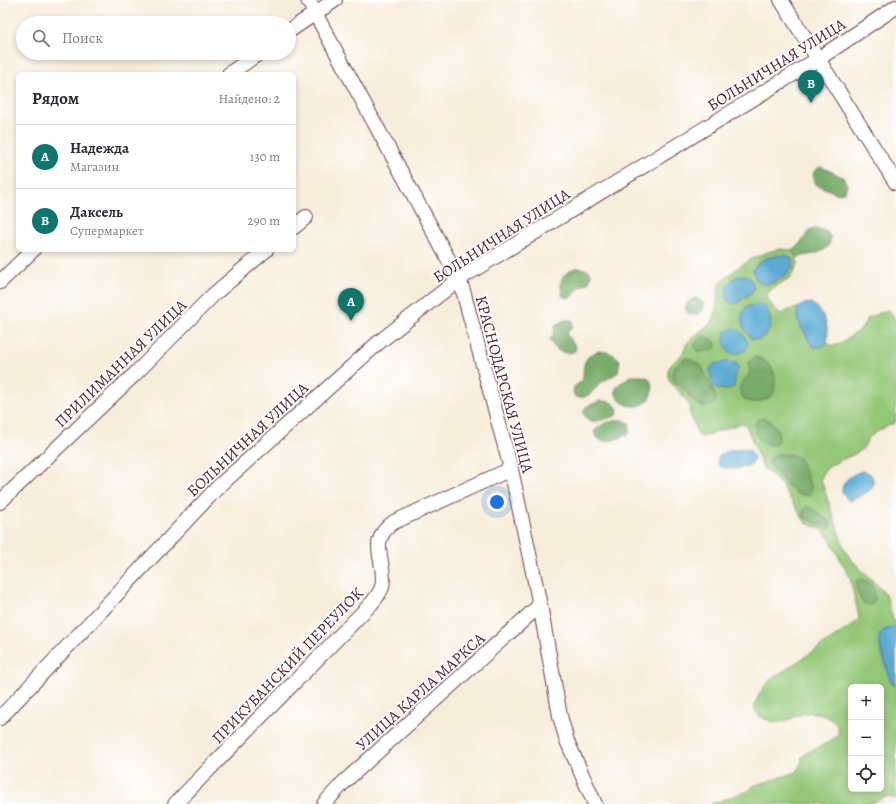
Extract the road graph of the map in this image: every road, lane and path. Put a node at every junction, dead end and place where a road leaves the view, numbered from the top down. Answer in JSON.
{"nodes":[{"id":1,"x":308,"y":0,"type":"edge"},
{"id":2,"x":334,"y":0,"type":"edge"},
{"id":3,"x":780,"y":0,"type":"edge"},
{"id":4,"x":896,"y":7,"type":"edge"},
{"id":5,"x":315,"y":12,"type":"junction"},
{"id":6,"x":296,"y":26,"type":"edge"},
{"id":7,"x":818,"y":59,"type":"junction"},
{"id":8,"x":249,"y":60,"type":"edge"},
{"id":9,"x":232,"y":72,"type":"edge"},
{"id":10,"x":896,"y":183,"type":"edge"},
{"id":11,"x":306,"y":217,"type":"dead end"},
{"id":12,"x":296,"y":225,"type":"edge"},
{"id":13,"x":31,"y":252,"type":"edge"},
{"id":14,"x":264,"y":252,"type":"edge"},
{"id":15,"x":459,"y":279,"type":"junction"},
{"id":16,"x":0,"y":282,"type":"edge"},
{"id":17,"x":511,"y":469,"type":"junction"},
{"id":18,"x":0,"y":502,"type":"edge"},
{"id":19,"x":540,"y":605,"type":"junction"},
{"id":20,"x":0,"y":718,"type":"edge"},
{"id":21,"x":175,"y":804,"type":"edge"},
{"id":22,"x":324,"y":804,"type":"edge"},
{"id":23,"x":595,"y":804,"type":"edge"}],
"edges":[{"from":1,"to":5,"type":"street","name":"КРАСНОДАРСКАЯ УЛИЦА"},
{"from":2,"to":5,"type":"street"},
{"from":3,"to":7,"type":"street"},
{"from":4,"to":7,"type":"street","name":"БОЛЬНИЧНАЯ УЛИЦА"},
{"from":5,"to":6,"type":"street"},
{"from":5,"to":15,"type":"street","name":"КРАСНОДАРСКАЯ УЛИЦА"},
{"from":7,"to":10,"type":"street"},
{"from":7,"to":15,"type":"street","name":"БОЛЬНИЧНАЯ УЛИЦА"},
{"from":8,"to":9,"type":"street"},
{"from":11,"to":12,"type":"street"},
{"from":13,"to":16,"type":"street"},
{"from":14,"to":18,"type":"street","name":"ПРИЛИМАННАЯ УЛИЦА"},
{"from":15,"to":17,"type":"street","name":"КРАСНОДАРСКАЯ УЛИЦА"},
{"from":15,"to":20,"type":"street","name":"БОЛЬНИЧНАЯ УЛИЦА"},
{"from":17,"to":19,"type":"street","name":"КРАСНОДАРСКАЯ УЛИЦА"},
{"from":17,"to":21,"type":"street","name":"ПРИКУБАНСКИЙ ПЕРЕУЛОК"},
{"from":19,"to":22,"type":"street","name":"УЛИЦА КАРЛА МАРКСА"},
{"from":19,"to":23,"type":"street","name":"КРАСНОДАРСКАЯ УЛИЦА"}]}
